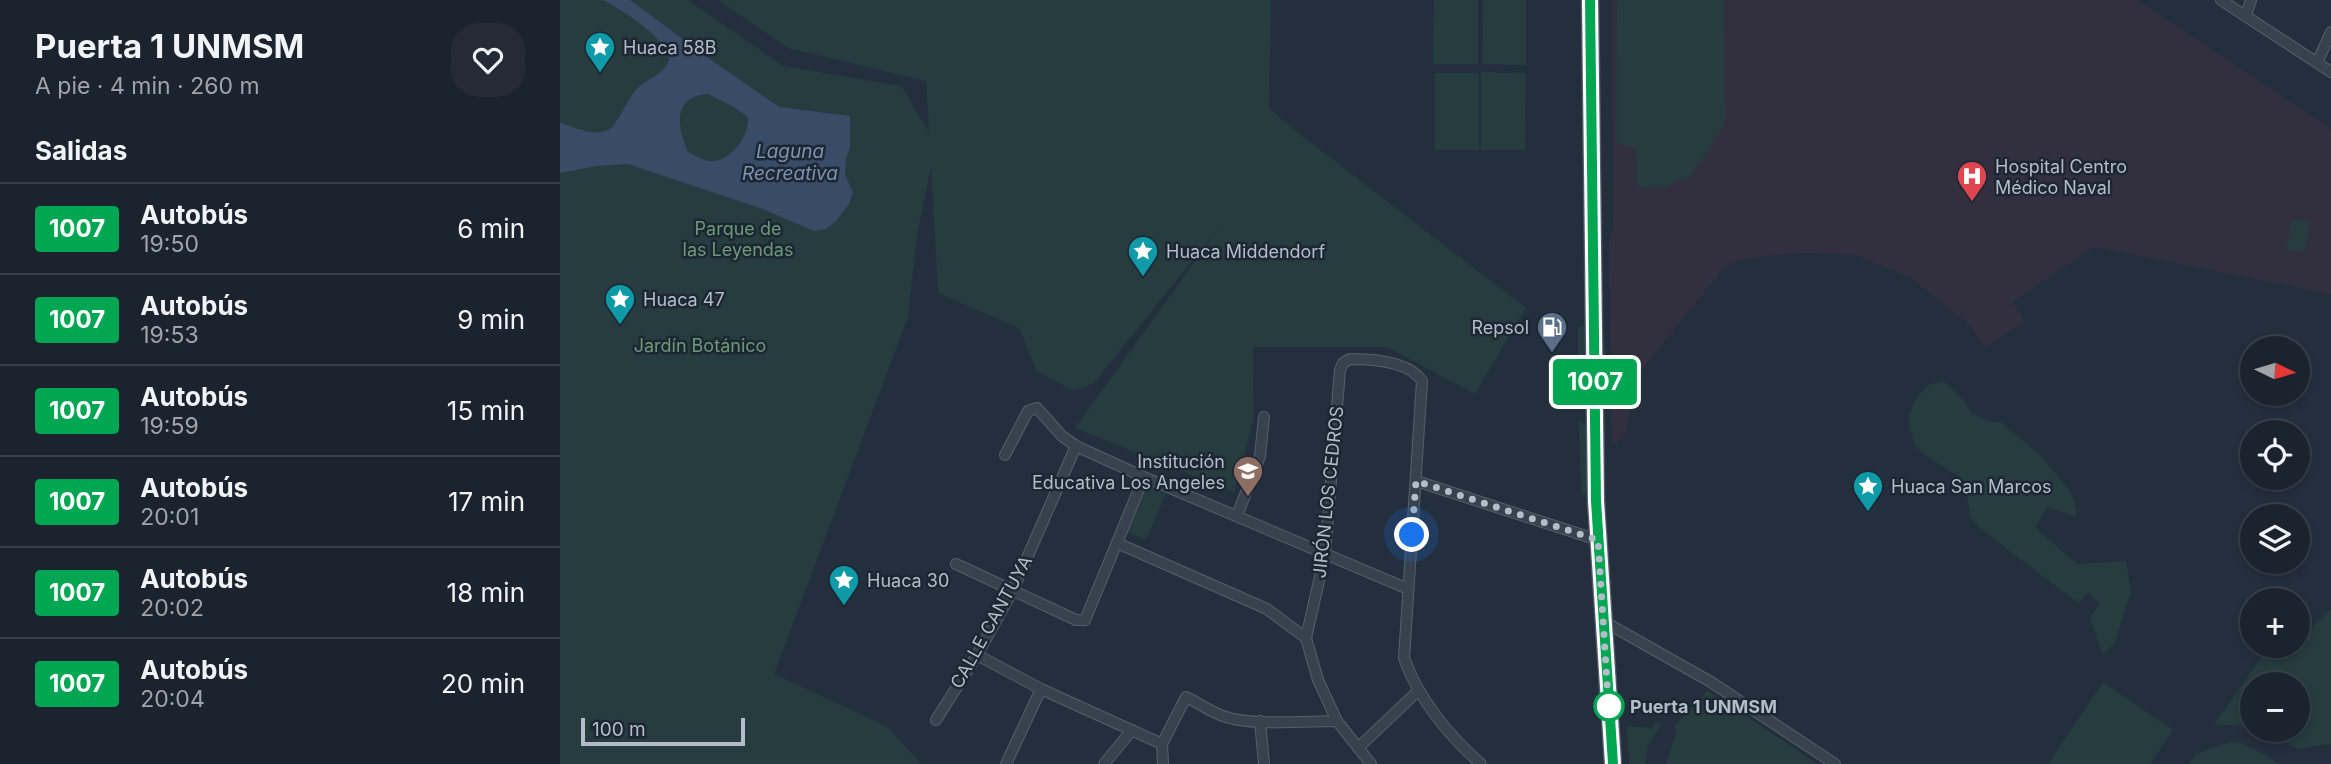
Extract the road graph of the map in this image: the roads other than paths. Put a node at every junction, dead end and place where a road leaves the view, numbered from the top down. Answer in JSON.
{"nodes":[{"id":1,"x":1590,"y":0,"type":"edge"},
{"id":2,"x":2221,"y":0,"type":"edge"},
{"id":3,"x":2251,"y":0,"type":"edge"},
{"id":4,"x":2246,"y":15,"type":"junction"},
{"id":5,"x":2331,"y":32,"type":"edge"},
{"id":6,"x":2317,"y":63,"type":"junction"},
{"id":7,"x":2331,"y":72,"type":"edge"},
{"id":8,"x":1264,"y":417,"type":"dead end"},
{"id":9,"x":1076,"y":446,"type":"junction"},
{"id":10,"x":1005,"y":455,"type":"dead end"},
{"id":11,"x":1144,"y":477,"type":"junction"},
{"id":12,"x":1416,"y":481,"type":"junction"},
{"id":13,"x":1237,"y":516,"type":"junction"},
{"id":14,"x":1598,"y":540,"type":"junction"},
{"id":15,"x":1117,"y":543,"type":"junction"},
{"id":16,"x":1325,"y":554,"type":"junction"},
{"id":17,"x":957,"y":564,"type":"dead end"},
{"id":18,"x":1408,"y":589,"type":"junction"},
{"id":19,"x":1013,"y":590,"type":"junction"},
{"id":20,"x":1603,"y":621,"type":"junction"},
{"id":21,"x":1306,"y":638,"type":"junction"},
{"id":22,"x":978,"y":655,"type":"junction"},
{"id":23,"x":1041,"y":689,"type":"junction"},
{"id":24,"x":1419,"y":690,"type":"junction"},
{"id":25,"x":936,"y":720,"type":"dead end"},
{"id":26,"x":1260,"y":721,"type":"junction"},
{"id":27,"x":1337,"y":721,"type":"junction"},
{"id":28,"x":1132,"y":730,"type":"junction"},
{"id":29,"x":1162,"y":744,"type":"junction"},
{"id":30,"x":1358,"y":748,"type":"junction"},
{"id":31,"x":1006,"y":764,"type":"edge"},
{"id":32,"x":1104,"y":764,"type":"edge"},
{"id":33,"x":1163,"y":764,"type":"edge"},
{"id":34,"x":1264,"y":764,"type":"edge"},
{"id":35,"x":1371,"y":764,"type":"edge"},
{"id":36,"x":1480,"y":764,"type":"edge"},
{"id":37,"x":1613,"y":764,"type":"edge"},
{"id":38,"x":1835,"y":764,"type":"edge"}],
"edges":[{"from":1,"to":14,"type":"main road"},
{"from":2,"to":4,"type":"street"},
{"from":3,"to":4,"type":"street"},
{"from":4,"to":6,"type":"street"},
{"from":5,"to":6,"type":"street"},
{"from":6,"to":7,"type":"street"},
{"from":8,"to":13,"type":"street"},
{"from":9,"to":10,"type":"street"},
{"from":9,"to":11,"type":"street"},
{"from":9,"to":19,"type":"street","name":"CALLE CANTUYA"},
{"from":11,"to":13,"type":"street"},
{"from":11,"to":15,"type":"street"},
{"from":12,"to":14,"type":"street"},
{"from":12,"to":16,"type":"street","name":"JIRÓN LOS CEDROS"},
{"from":12,"to":18,"type":"street"},
{"from":13,"to":16,"type":"street"},
{"from":14,"to":20,"type":"main road"},
{"from":15,"to":19,"type":"street"},
{"from":15,"to":21,"type":"street"},
{"from":16,"to":18,"type":"street"},
{"from":16,"to":21,"type":"street","name":"JIRÓN LOS CEDROS"},
{"from":17,"to":19,"type":"street"},
{"from":18,"to":24,"type":"street"},
{"from":19,"to":22,"type":"street","name":"CALLE CANTUYA"},
{"from":20,"to":37,"type":"main road"},
{"from":20,"to":38,"type":"street"},
{"from":21,"to":27,"type":"street","name":"JIRÓN LOS CEDROS"},
{"from":22,"to":23,"type":"street"},
{"from":22,"to":25,"type":"street","name":"CALLE CANTUYA"},
{"from":23,"to":28,"type":"street"},
{"from":23,"to":31,"type":"street"},
{"from":24,"to":30,"type":"street"},
{"from":24,"to":36,"type":"street"},
{"from":26,"to":27,"type":"street"},
{"from":26,"to":29,"type":"street"},
{"from":26,"to":34,"type":"street"},
{"from":27,"to":30,"type":"street","name":"JIRÓN LOS CEDROS"},
{"from":28,"to":29,"type":"street"},
{"from":28,"to":32,"type":"street"},
{"from":29,"to":33,"type":"street"},
{"from":30,"to":35,"type":"street","name":"JIRÓN LOS CEDROS"}]}
